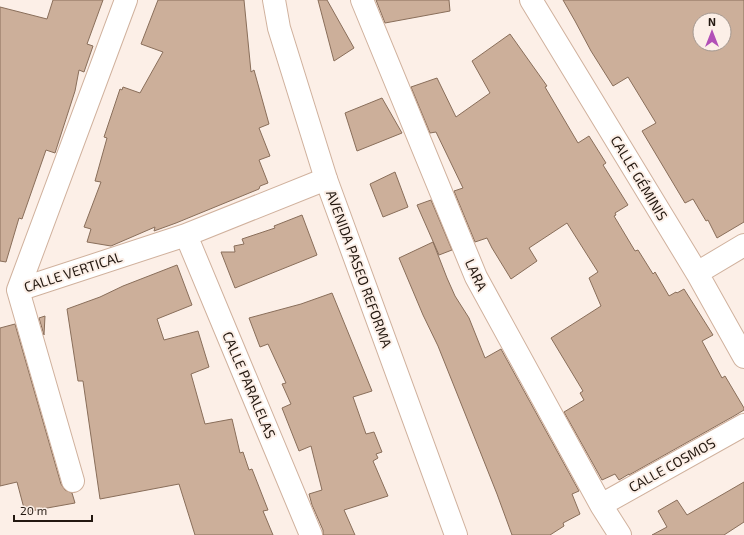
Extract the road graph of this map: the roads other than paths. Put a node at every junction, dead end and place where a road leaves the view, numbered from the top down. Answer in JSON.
{"nodes":[{"id":1,"x":126,"y":0,"type":"edge"},
{"id":2,"x":274,"y":0,"type":"edge"},
{"id":3,"x":362,"y":0,"type":"edge"},
{"id":4,"x":531,"y":0,"type":"edge"},
{"id":5,"x":326,"y":179,"type":"junction"},
{"id":6,"x":186,"y":235,"type":"junction"},
{"id":7,"x":744,"y":245,"type":"edge"},
{"id":8,"x":696,"y":273,"type":"junction"},
{"id":9,"x":18,"y":290,"type":"junction"},
{"id":10,"x":744,"y":357,"type":"edge"},
{"id":11,"x":744,"y":424,"type":"edge"},
{"id":12,"x":74,"y":481,"type":"dead end"},
{"id":13,"x":601,"y":505,"type":"junction"},
{"id":14,"x":311,"y":535,"type":"edge"},
{"id":15,"x":456,"y":535,"type":"edge"},
{"id":16,"x":620,"y":535,"type":"edge"}],
"edges":[{"from":1,"to":9,"type":"street","name":"CALLE VERTICAL"},
{"from":2,"to":5,"type":"street","name":"AVENIDA PASEO REFORMA"},
{"from":3,"to":13,"type":"street","name":"LARA"},
{"from":4,"to":8,"type":"street","name":"CALLE GÉMINIS"},
{"from":5,"to":6,"type":"street","name":"CALLE VERTICAL"},
{"from":5,"to":15,"type":"street","name":"AVENIDA PASEO REFORMA"},
{"from":6,"to":9,"type":"street","name":"CALLE VERTICAL"},
{"from":6,"to":14,"type":"street","name":"CALLE PARALELAS"},
{"from":7,"to":8,"type":"street"},
{"from":8,"to":10,"type":"street","name":"CALLE GÉMINIS"},
{"from":9,"to":12,"type":"street"},
{"from":11,"to":13,"type":"street","name":"CALLE COSMOS"},
{"from":13,"to":16,"type":"street","name":"LARA"}]}
